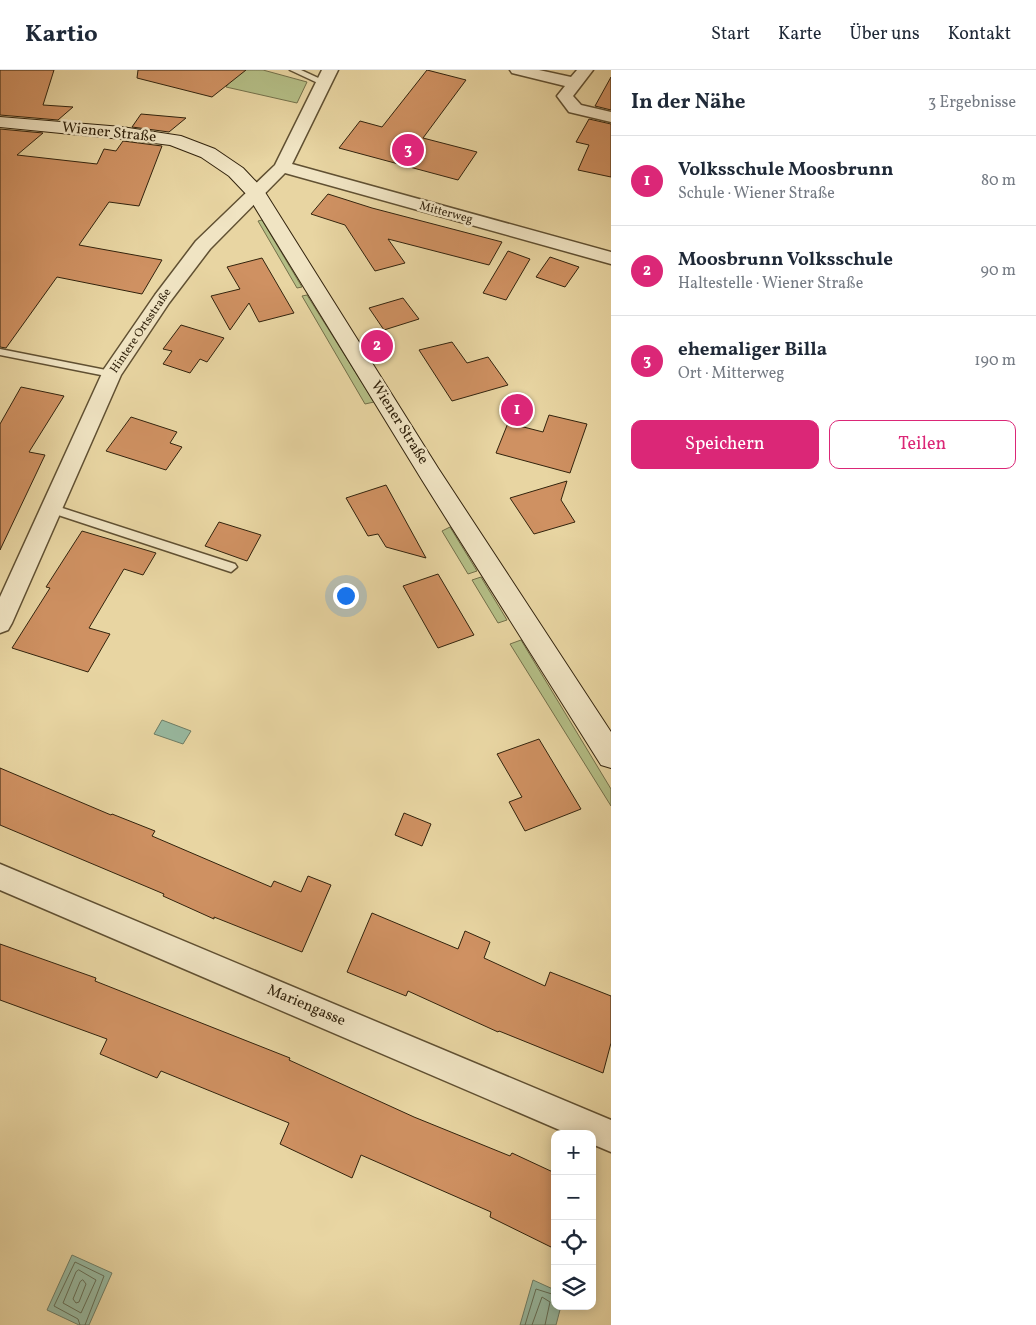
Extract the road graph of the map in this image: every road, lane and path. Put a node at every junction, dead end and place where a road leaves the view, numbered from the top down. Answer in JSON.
{"nodes":[{"id":1,"x":294,"y":70,"type":"edge"},
{"id":2,"x":518,"y":70,"type":"edge"},
{"id":3,"x":585,"y":70,"type":"edge"},
{"id":4,"x":326,"y":76,"type":"edge"},
{"id":5,"x":574,"y":83,"type":"junction"},
{"id":6,"x":611,"y":117,"type":"edge"},
{"id":7,"x":0,"y":122,"type":"edge"},
{"id":8,"x":282,"y":167,"type":"junction"},
{"id":9,"x":256,"y":193,"type":"junction"},
{"id":10,"x":611,"y":258,"type":"edge"},
{"id":11,"x":0,"y":352,"type":"edge"},
{"id":12,"x":111,"y":374,"type":"junction"},
{"id":13,"x":50,"y":508,"type":"junction"},
{"id":14,"x":231,"y":567,"type":"dead end"},
{"id":15,"x":0,"y":624,"type":"edge"},
{"id":16,"x":611,"y":756,"type":"edge"},
{"id":17,"x":0,"y":877,"type":"edge"},
{"id":18,"x":611,"y":1136,"type":"edge"}],
"edges":[{"from":1,"to":4,"type":"lane"},
{"from":2,"to":5,"type":"street"},
{"from":3,"to":5,"type":"street"},
{"from":4,"to":8,"type":"street","name":"Hintere Ortsstraße"},
{"from":5,"to":6,"type":"street"},
{"from":7,"to":9,"type":"main road","name":"Wiener Straße"},
{"from":8,"to":9,"type":"street","name":"Hintere Ortsstraße"},
{"from":8,"to":10,"type":"street","name":"Mitterweg"},
{"from":9,"to":12,"type":"street","name":"Hintere Ortsstraße"},
{"from":9,"to":16,"type":"main road","name":"Wiener Straße"},
{"from":11,"to":12,"type":"lane"},
{"from":12,"to":13,"type":"street","name":"Hintere Ortsstraße"},
{"from":13,"to":14,"type":"lane"},
{"from":13,"to":15,"type":"street","name":"Hintere Ortsstraße"},
{"from":17,"to":18,"type":"street","name":"Mariengasse"}]}
